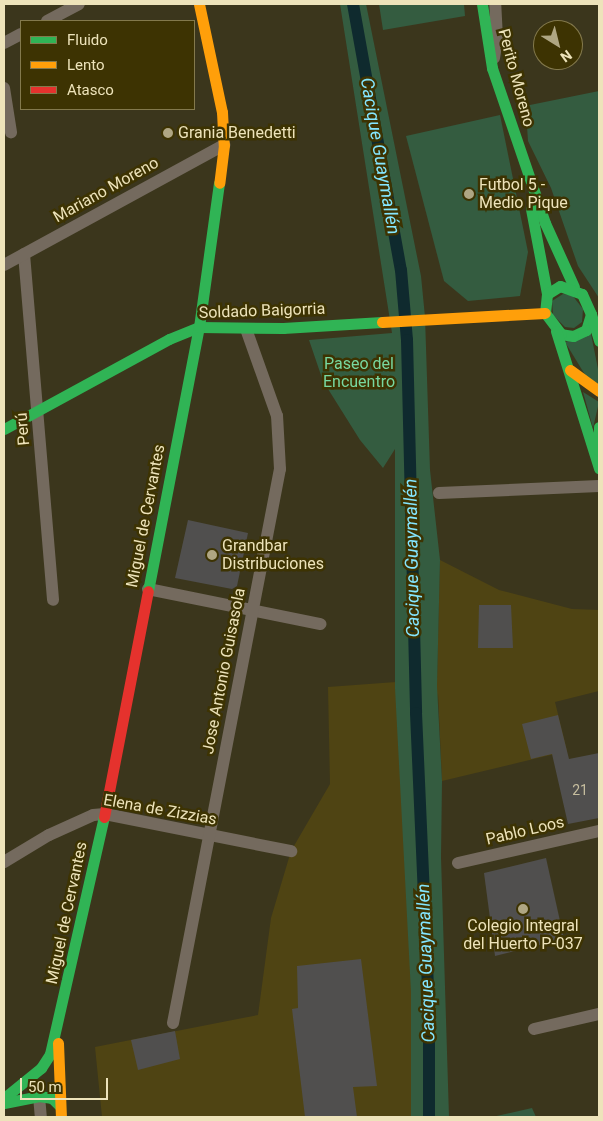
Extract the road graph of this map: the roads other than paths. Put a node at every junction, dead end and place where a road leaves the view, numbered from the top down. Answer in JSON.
{"nodes":[{"id":1,"x":78,"y":4,"type":"edge"},
{"id":2,"x":199,"y":4,"type":"edge"},
{"id":3,"x":482,"y":4,"type":"edge"},
{"id":4,"x":495,"y":4,"type":"edge"},
{"id":5,"x":49,"y":20,"type":"edge"},
{"id":6,"x":20,"y":35,"type":"edge"},
{"id":7,"x":4,"y":43,"type":"edge"},
{"id":8,"x":492,"y":68,"type":"junction"},
{"id":9,"x":4,"y":88,"type":"edge"},
{"id":10,"x":11,"y":132,"type":"dead end"},
{"id":11,"x":224,"y":144,"type":"junction"},
{"id":12,"x":522,"y":159,"type":"junction"},
{"id":13,"x":24,"y":254,"type":"junction"},
{"id":14,"x":4,"y":265,"type":"edge"},
{"id":15,"x":574,"y":287,"type":"junction"},
{"id":16,"x":547,"y":294,"type":"junction"},
{"id":17,"x":545,"y":313,"type":"junction"},
{"id":18,"x":591,"y":314,"type":"junction"},
{"id":19,"x":199,"y":327,"type":"junction"},
{"id":20,"x":246,"y":329,"type":"junction"},
{"id":21,"x":556,"y":330,"type":"junction"},
{"id":22,"x":599,"y":340,"type":"edge"},
{"id":23,"x":570,"y":370,"type":"junction"},
{"id":24,"x":599,"y":391,"type":"edge"},
{"id":25,"x":38,"y":410,"type":"junction"},
{"id":26,"x":599,"y":427,"type":"edge"},
{"id":27,"x":4,"y":428,"type":"edge"},
{"id":28,"x":599,"y":451,"type":"edge"},
{"id":29,"x":599,"y":468,"type":"edge"},
{"id":30,"x":599,"y":486,"type":"edge"},
{"id":31,"x":440,"y":493,"type":"dead end"},
{"id":32,"x":148,"y":589,"type":"junction"},
{"id":33,"x":53,"y":600,"type":"dead end"},
{"id":34,"x":251,"y":611,"type":"junction"},
{"id":35,"x":320,"y":624,"type":"dead end"},
{"id":36,"x":105,"y":814,"type":"junction"},
{"id":37,"x":599,"y":831,"type":"edge"},
{"id":38,"x":210,"y":834,"type":"junction"},
{"id":39,"x":291,"y":851,"type":"dead end"},
{"id":40,"x":4,"y":862,"type":"edge"},
{"id":41,"x":458,"y":863,"type":"dead end"},
{"id":42,"x":599,"y":1014,"type":"edge"},
{"id":43,"x":173,"y":1023,"type":"dead end"},
{"id":44,"x":534,"y":1029,"type":"dead end"},
{"id":45,"x":58,"y":1033,"type":"junction"},
{"id":46,"x":27,"y":1082,"type":"junction"},
{"id":47,"x":55,"y":1096,"type":"edge"},
{"id":48,"x":4,"y":1098,"type":"edge"},
{"id":49,"x":21,"y":1098,"type":"junction"},
{"id":50,"x":4,"y":1103,"type":"edge"},
{"id":51,"x":41,"y":1117,"type":"edge"}],
"edges":[{"from":1,"to":5,"type":"street"},
{"from":2,"to":11,"type":"main road","name":"Miguel de Cervantes"},
{"from":3,"to":8,"type":"main road","name":"Perito Moreno"},
{"from":4,"to":8,"type":"street"},
{"from":6,"to":7,"type":"street"},
{"from":8,"to":12,"type":"main road","name":"Perito Moreno"},
{"from":9,"to":10,"type":"street"},
{"from":11,"to":13,"type":"street","name":"Mariano Moreno"},
{"from":11,"to":19,"type":"main road","name":"Miguel de Cervantes"},
{"from":12,"to":15,"type":"main road","name":"Perito Moreno"},
{"from":12,"to":16,"type":"main road","name":"Perito Moreno"},
{"from":13,"to":14,"type":"street","name":"Mariano Moreno"},
{"from":13,"to":25,"type":"street","name":"Perú"},
{"from":15,"to":16,"type":"main road"},
{"from":15,"to":18,"type":"main road"},
{"from":16,"to":17,"type":"main road"},
{"from":17,"to":20,"type":"main road","name":"Soldado Baigorria"},
{"from":17,"to":21,"type":"main road"},
{"from":18,"to":21,"type":"main road"},
{"from":18,"to":22,"type":"main road"},
{"from":19,"to":20,"type":"main road","name":"Soldado Baigorria"},
{"from":19,"to":25,"type":"main road","name":"Soldado Baigorria"},
{"from":19,"to":32,"type":"main road","name":"Miguel de Cervantes"},
{"from":20,"to":34,"type":"street","name":"Jose Antonio Guisasola"},
{"from":21,"to":23,"type":"main road"},
{"from":23,"to":24,"type":"main road"},
{"from":23,"to":29,"type":"main road"},
{"from":25,"to":27,"type":"main road","name":"Soldado Baigorria"},
{"from":25,"to":33,"type":"street","name":"Perú"},
{"from":26,"to":28,"type":"main road"},
{"from":30,"to":31,"type":"street"},
{"from":32,"to":34,"type":"street"},
{"from":32,"to":36,"type":"main road","name":"Miguel de Cervantes"},
{"from":34,"to":35,"type":"street"},
{"from":34,"to":38,"type":"street","name":"Jose Antonio Guisasola"},
{"from":36,"to":38,"type":"street","name":"Elena de Zizzias"},
{"from":36,"to":40,"type":"street","name":"Elena de Zizzias"},
{"from":36,"to":45,"type":"main road","name":"Miguel de Cervantes"},
{"from":37,"to":41,"type":"street","name":"Pablo Loos"},
{"from":38,"to":39,"type":"street","name":"Elena de Zizzias"},
{"from":38,"to":43,"type":"street","name":"Jose Antonio Guisasola"},
{"from":42,"to":44,"type":"street"},
{"from":45,"to":46,"type":"main road","name":"Miguel de Cervantes"},
{"from":45,"to":47,"type":"main road","name":"Miguel de Cervantes"},
{"from":46,"to":47,"type":"main road"},
{"from":46,"to":48,"type":"main road","name":"Miguel de Cervantes"},
{"from":47,"to":49,"type":"main road"},
{"from":47,"to":49,"type":"main road"},
{"from":47,"to":51,"type":"street"},
{"from":49,"to":50,"type":"main road"}]}
